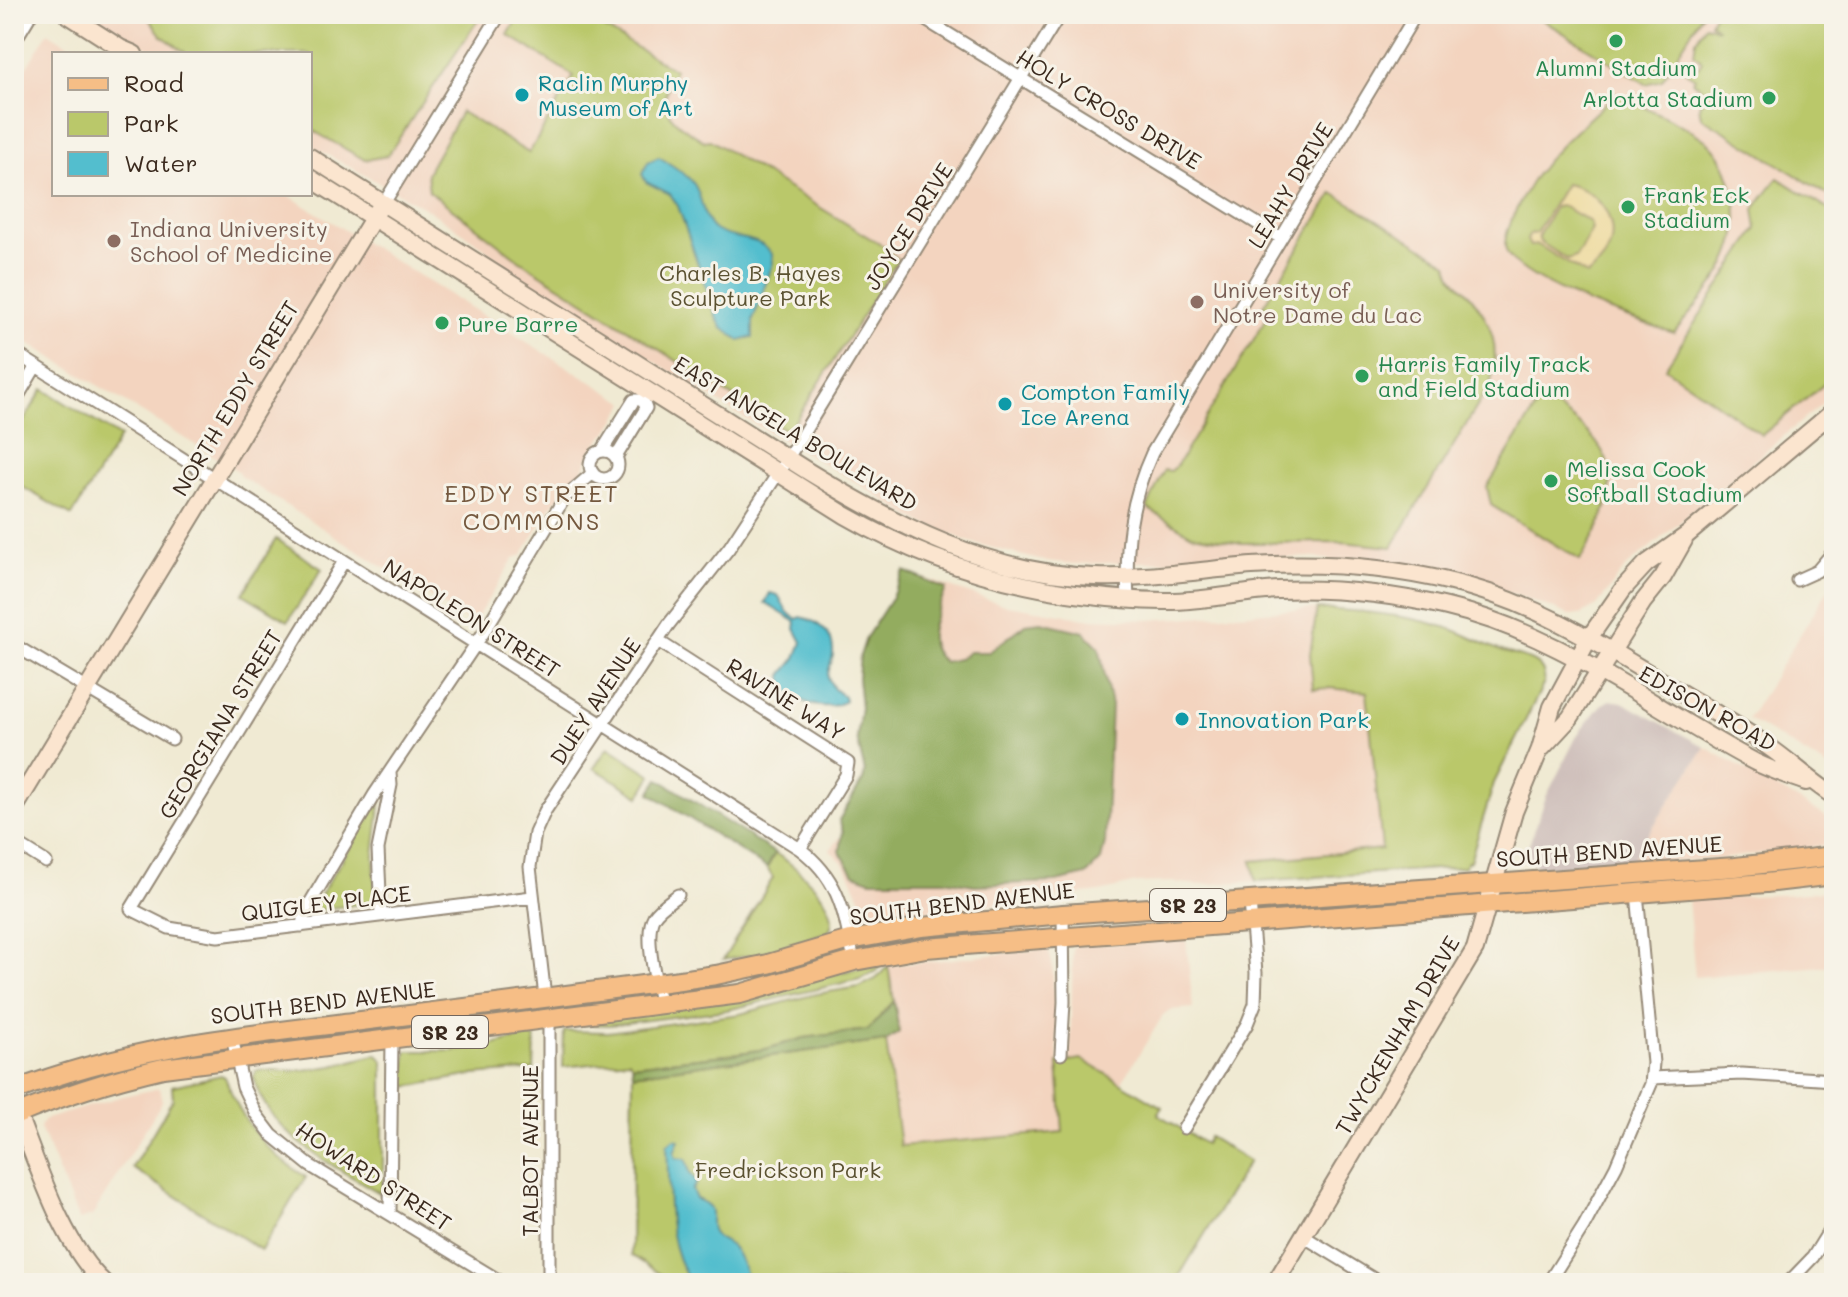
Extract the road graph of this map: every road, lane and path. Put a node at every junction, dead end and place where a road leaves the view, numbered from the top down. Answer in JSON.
{"nodes":[{"id":1,"x":31,"y":14,"type":"edge"},
{"id":2,"x":67,"y":14,"type":"edge"},
{"id":3,"x":500,"y":14,"type":"edge"},
{"id":4,"x":916,"y":14,"type":"edge"},
{"id":5,"x":1060,"y":14,"type":"edge"},
{"id":6,"x":1416,"y":14,"type":"edge"},
{"id":7,"x":14,"y":42,"type":"edge"},
{"id":8,"x":126,"y":52,"type":"edge"},
{"id":9,"x":1022,"y":79,"type":"junction"},
{"id":10,"x":312,"y":158,"type":"edge"},
{"id":11,"x":312,"y":179,"type":"edge"},
{"id":12,"x":384,"y":203,"type":"junction"},
{"id":13,"x":373,"y":218,"type":"junction"},
{"id":14,"x":1281,"y":238,"type":"junction"},
{"id":15,"x":14,"y":352,"type":"edge"},
{"id":16,"x":36,"y":366,"type":"junction"},
{"id":17,"x":646,"y":396,"type":"junction"},
{"id":18,"x":14,"y":403,"type":"edge"},
{"id":19,"x":1834,"y":411,"type":"edge"},
{"id":20,"x":602,"y":451,"type":"junction"},
{"id":21,"x":616,"y":457,"type":"junction"},
{"id":22,"x":788,"y":458,"type":"junction"},
{"id":23,"x":593,"y":473,"type":"junction"},
{"id":24,"x":779,"y":473,"type":"junction"},
{"id":25,"x":214,"y":479,"type":"junction"},
{"id":26,"x":1687,"y":535,"type":"junction"},
{"id":27,"x":1834,"y":551,"type":"edge"},
{"id":28,"x":344,"y":561,"type":"junction"},
{"id":29,"x":1128,"y":577,"type":"junction"},
{"id":30,"x":1797,"y":580,"type":"dead end"},
{"id":31,"x":1128,"y":599,"type":"junction"},
{"id":32,"x":1589,"y":638,"type":"junction"},
{"id":33,"x":658,"y":641,"type":"junction"},
{"id":34,"x":476,"y":644,"type":"junction"},
{"id":35,"x":14,"y":645,"type":"edge"},
{"id":36,"x":1612,"y":651,"type":"junction"},
{"id":37,"x":1575,"y":660,"type":"junction"},
{"id":38,"x":1598,"y":672,"type":"junction"},
{"id":39,"x":87,"y":688,"type":"junction"},
{"id":40,"x":604,"y":725,"type":"junction"},
{"id":41,"x":172,"y":739,"type":"dead end"},
{"id":42,"x":1540,"y":749,"type":"junction"},
{"id":43,"x":390,"y":773,"type":"junction"},
{"id":44,"x":1828,"y":792,"type":"edge"},
{"id":45,"x":14,"y":809,"type":"edge"},
{"id":46,"x":14,"y":842,"type":"edge"},
{"id":47,"x":800,"y":849,"type":"junction"},
{"id":48,"x":1834,"y":856,"type":"edge"},
{"id":49,"x":46,"y":862,"type":"dead end"},
{"id":50,"x":1834,"y":875,"type":"edge"},
{"id":51,"x":1496,"y":883,"type":"junction"},
{"id":52,"x":1637,"y":893,"type":"junction"},
{"id":53,"x":678,"y":895,"type":"dead end"},
{"id":54,"x":532,"y":897,"type":"junction"},
{"id":55,"x":1250,"y":901,"type":"junction"},
{"id":56,"x":1490,"y":904,"type":"junction"},
{"id":57,"x":131,"y":909,"type":"joint"},
{"id":58,"x":1063,"y":914,"type":"junction"},
{"id":59,"x":381,"y":915,"type":"junction"},
{"id":60,"x":1253,"y":921,"type":"junction"},
{"id":61,"x":302,"y":926,"type":"junction"},
{"id":62,"x":1063,"y":936,"type":"junction"},
{"id":63,"x":850,"y":940,"type":"junction"},
{"id":64,"x":854,"y":961,"type":"junction"},
{"id":65,"x":657,"y":983,"type":"junction"},
{"id":66,"x":545,"y":997,"type":"junction"},
{"id":67,"x":660,"y":1004,"type":"junction"},
{"id":68,"x":549,"y":1020,"type":"junction"},
{"id":69,"x":232,"y":1037,"type":"junction"},
{"id":70,"x":392,"y":1039,"type":"junction"},
{"id":71,"x":1061,"y":1054,"type":"dead end"},
{"id":72,"x":237,"y":1059,"type":"junction"},
{"id":73,"x":1652,"y":1078,"type":"junction"},
{"id":74,"x":1834,"y":1080,"type":"edge"},
{"id":75,"x":14,"y":1091,"type":"edge"},
{"id":76,"x":15,"y":1112,"type":"edge"},
{"id":77,"x":1184,"y":1128,"type":"dead end"},
{"id":78,"x":390,"y":1214,"type":"junction"},
{"id":79,"x":1834,"y":1223,"type":"edge"},
{"id":80,"x":1303,"y":1236,"type":"junction"},
{"id":81,"x":102,"y":1282,"type":"edge"},
{"id":82,"x":503,"y":1283,"type":"edge"},
{"id":83,"x":549,"y":1283,"type":"edge"},
{"id":84,"x":1275,"y":1283,"type":"edge"},
{"id":85,"x":1380,"y":1283,"type":"edge"},
{"id":86,"x":1548,"y":1283,"type":"edge"},
{"id":87,"x":1788,"y":1283,"type":"edge"}],
"edges":[{"from":1,"to":7,"type":"street"},
{"from":2,"to":8,"type":"main road"},
{"from":3,"to":12,"type":"street","name":"NORTH EDDY STREET"},
{"from":4,"to":9,"type":"street","name":"HOLY CROSS DRIVE"},
{"from":5,"to":9,"type":"street","name":"JOYCE DRIVE"},
{"from":6,"to":14,"type":"street","name":"LEAHY DRIVE"},
{"from":9,"to":14,"type":"street","name":"HOLY CROSS DRIVE"},
{"from":9,"to":22,"type":"street","name":"JOYCE DRIVE"},
{"from":10,"to":12,"type":"main road","name":"EAST ANGELA BOULEVARD"},
{"from":11,"to":13,"type":"main road","name":"EAST ANGELA BOULEVARD"},
{"from":12,"to":13,"type":"main road","name":"NORTH EDDY STREET"},
{"from":12,"to":22,"type":"main road","name":"EAST ANGELA BOULEVARD"},
{"from":13,"to":17,"type":"main road","name":"EAST ANGELA BOULEVARD"},
{"from":13,"to":25,"type":"main road","name":"NORTH EDDY STREET"},
{"from":14,"to":29,"type":"street","name":"LEAHY DRIVE"},
{"from":15,"to":16,"type":"street","name":"NAPOLEON STREET"},
{"from":16,"to":18,"type":"street"},
{"from":16,"to":25,"type":"street","name":"NAPOLEON STREET"},
{"from":17,"to":20,"type":"street"},
{"from":17,"to":21,"type":"street"},
{"from":17,"to":24,"type":"main road","name":"EAST ANGELA BOULEVARD"},
{"from":19,"to":26,"type":"main road","name":"TWYCKENHAM DRIVE"},
{"from":20,"to":21,"type":"street"},
{"from":20,"to":23,"type":"street"},
{"from":21,"to":23,"type":"street"},
{"from":22,"to":24,"type":"street","name":"DUEY AVENUE"},
{"from":22,"to":29,"type":"main road","name":"EAST ANGELA BOULEVARD"},
{"from":23,"to":34,"type":"street"},
{"from":24,"to":31,"type":"main road","name":"EAST ANGELA BOULEVARD"},
{"from":24,"to":33,"type":"street","name":"DUEY AVENUE"},
{"from":25,"to":28,"type":"street","name":"NAPOLEON STREET"},
{"from":25,"to":39,"type":"main road","name":"NORTH EDDY STREET"},
{"from":26,"to":32,"type":"main road","name":"TWYCKENHAM DRIVE"},
{"from":26,"to":36,"type":"main road","name":"TWYCKENHAM DRIVE"},
{"from":27,"to":30,"type":"street"},
{"from":28,"to":34,"type":"street","name":"NAPOLEON STREET"},
{"from":28,"to":57,"type":"street","name":"GEORGIANA STREET"},
{"from":29,"to":31,"type":"street","name":"LEAHY DRIVE"},
{"from":29,"to":32,"type":"main road","name":"EAST ANGELA BOULEVARD"},
{"from":31,"to":37,"type":"main road","name":"EAST ANGELA BOULEVARD"},
{"from":32,"to":36,"type":"main road","name":"EDISON ROAD"},
{"from":32,"to":37,"type":"main road","name":"TWYCKENHAM DRIVE"},
{"from":33,"to":40,"type":"street","name":"DUEY AVENUE"},
{"from":33,"to":47,"type":"street","name":"RAVINE WAY"},
{"from":34,"to":40,"type":"street","name":"NAPOLEON STREET"},
{"from":34,"to":43,"type":"street"},
{"from":35,"to":39,"type":"street"},
{"from":36,"to":38,"type":"main road","name":"TWYCKENHAM DRIVE"},
{"from":36,"to":44,"type":"main road","name":"EDISON ROAD"},
{"from":37,"to":38,"type":"main road","name":"EDISON ROAD"},
{"from":37,"to":42,"type":"main road","name":"TWYCKENHAM DRIVE"},
{"from":38,"to":42,"type":"main road","name":"TWYCKENHAM DRIVE"},
{"from":38,"to":44,"type":"main road","name":"EDISON ROAD"},
{"from":39,"to":41,"type":"street"},
{"from":39,"to":45,"type":"main road","name":"NORTH EDDY STREET"},
{"from":40,"to":47,"type":"street","name":"NAPOLEON STREET"},
{"from":40,"to":54,"type":"street","name":"DUEY AVENUE"},
{"from":42,"to":51,"type":"main road","name":"TWYCKENHAM DRIVE"},
{"from":43,"to":59,"type":"street"},
{"from":43,"to":61,"type":"street"},
{"from":46,"to":49,"type":"street"},
{"from":47,"to":63,"type":"street","name":"NAPOLEON STREET"},
{"from":48,"to":51,"type":"main road","name":"SOUTH BEND AVENUE","number":"SR 23"},
{"from":50,"to":52,"type":"main road","name":"SOUTH BEND AVENUE","number":"SR 23"},
{"from":51,"to":55,"type":"main road","name":"SOUTH BEND AVENUE","number":"SR 23"},
{"from":51,"to":56,"type":"main road","name":"TWYCKENHAM DRIVE"},
{"from":52,"to":56,"type":"main road","name":"SOUTH BEND AVENUE","number":"SR 23"},
{"from":52,"to":73,"type":"street"},
{"from":53,"to":65,"type":"street"},
{"from":54,"to":59,"type":"street","name":"QUIGLEY PLACE"},
{"from":54,"to":66,"type":"street","name":"DUEY AVENUE"},
{"from":55,"to":58,"type":"main road","name":"SOUTH BEND AVENUE","number":"SR 23"},
{"from":55,"to":60,"type":"street"},
{"from":56,"to":60,"type":"main road","name":"SOUTH BEND AVENUE","number":"SR 23"},
{"from":56,"to":80,"type":"main road","name":"TWYCKENHAM DRIVE"},
{"from":57,"to":61,"type":"street","name":"QUIGLEY PLACE"},
{"from":58,"to":62,"type":"street"},
{"from":58,"to":63,"type":"main road","name":"SOUTH BEND AVENUE","number":"SR 23"},
{"from":59,"to":61,"type":"street","name":"QUIGLEY PLACE"},
{"from":60,"to":62,"type":"main road","name":"SOUTH BEND AVENUE","number":"SR 23"},
{"from":60,"to":77,"type":"street"},
{"from":62,"to":64,"type":"main road","name":"SOUTH BEND AVENUE","number":"SR 23"},
{"from":62,"to":71,"type":"street"},
{"from":63,"to":64,"type":"street","name":"NAPOLEON STREET"},
{"from":63,"to":65,"type":"main road","name":"SOUTH BEND AVENUE","number":"SR 23"},
{"from":64,"to":67,"type":"main road","name":"SOUTH BEND AVENUE","number":"SR 23"},
{"from":65,"to":66,"type":"main road","name":"SOUTH BEND AVENUE","number":"SR 23"},
{"from":65,"to":67,"type":"street"},
{"from":66,"to":69,"type":"main road","name":"SOUTH BEND AVENUE","number":"SR 23"},
{"from":67,"to":68,"type":"main road","name":"SOUTH BEND AVENUE","number":"SR 23"},
{"from":68,"to":70,"type":"main road","name":"SOUTH BEND AVENUE","number":"SR 23"},
{"from":68,"to":83,"type":"street","name":"TALBOT AVENUE"},
{"from":69,"to":72,"type":"street","name":"HOWARD STREET"},
{"from":69,"to":75,"type":"main road","name":"SOUTH BEND AVENUE","number":"SR 23"},
{"from":70,"to":72,"type":"main road","name":"SOUTH BEND AVENUE","number":"SR 23"},
{"from":70,"to":78,"type":"street"},
{"from":72,"to":76,"type":"main road","name":"SOUTH BEND AVENUE","number":"SR 23"},
{"from":72,"to":78,"type":"street","name":"HOWARD STREET"},
{"from":73,"to":74,"type":"street"},
{"from":73,"to":86,"type":"street"},
{"from":76,"to":81,"type":"main road"},
{"from":78,"to":82,"type":"street","name":"HOWARD STREET"},
{"from":79,"to":87,"type":"street"},
{"from":80,"to":84,"type":"main road","name":"TWYCKENHAM DRIVE"},
{"from":80,"to":85,"type":"street"}]}
